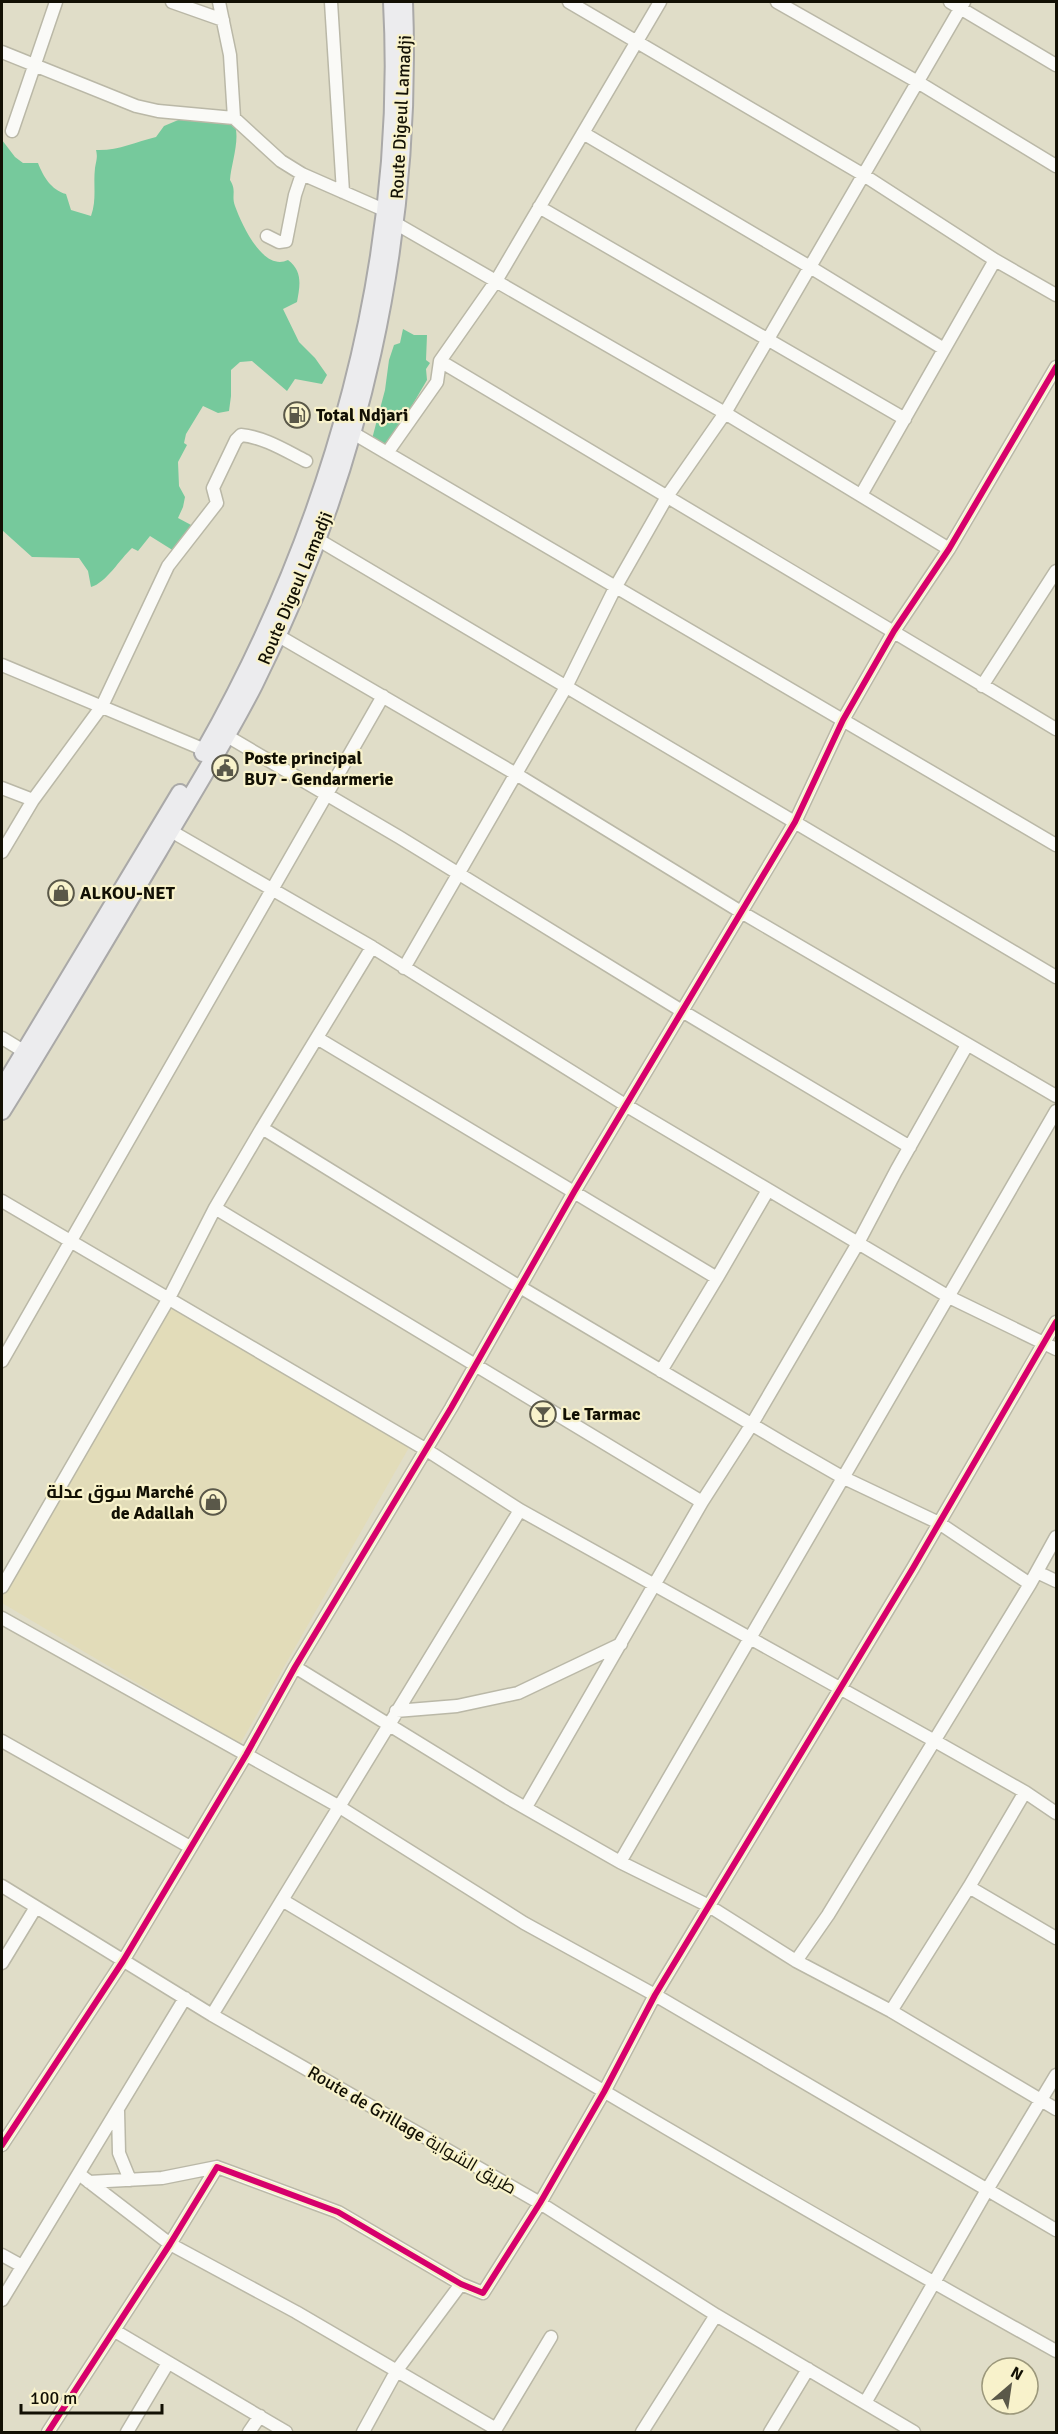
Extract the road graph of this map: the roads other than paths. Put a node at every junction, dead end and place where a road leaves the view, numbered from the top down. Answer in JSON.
{"nodes":[{"id":1,"x":56,"y":2,"type":"edge"},
{"id":2,"x":172,"y":2,"type":"edge"},
{"id":3,"x":219,"y":2,"type":"edge"},
{"id":4,"x":331,"y":2,"type":"edge"},
{"id":5,"x":392,"y":2,"type":"edge"},
{"id":6,"x":404,"y":2,"type":"edge"},
{"id":7,"x":569,"y":2,"type":"edge"},
{"id":8,"x":660,"y":2,"type":"edge"},
{"id":9,"x":777,"y":2,"type":"edge"},
{"id":10,"x":958,"y":4,"type":"edge"},
{"id":11,"x":223,"y":20,"type":"junction"},
{"id":12,"x":637,"y":40,"type":"junction"},
{"id":13,"x":2,"y":52,"type":"edge"},
{"id":14,"x":34,"y":64,"type":"junction"},
{"id":15,"x":1056,"y":65,"type":"edge"},
{"id":16,"x":916,"y":81,"type":"junction"},
{"id":17,"x":234,"y":118,"type":"junction"},
{"id":18,"x":12,"y":131,"type":"dead end"},
{"id":19,"x":583,"y":133,"type":"junction"},
{"id":20,"x":1056,"y":166,"type":"edge"},
{"id":21,"x":302,"y":174,"type":"junction"},
{"id":22,"x":862,"y":174,"type":"junction"},
{"id":23,"x":343,"y":192,"type":"junction"},
{"id":24,"x":539,"y":207,"type":"junction"},
{"id":25,"x":384,"y":210,"type":"junction"},
{"id":26,"x":395,"y":223,"type":"junction"},
{"id":27,"x":267,"y":236,"type":"dead end"},
{"id":28,"x":995,"y":260,"type":"junction"},
{"id":29,"x":810,"y":267,"type":"junction"},
{"id":30,"x":496,"y":281,"type":"junction"},
{"id":31,"x":1056,"y":295,"type":"edge"},
{"id":32,"x":768,"y":339,"type":"junction"},
{"id":33,"x":944,"y":349,"type":"junction"},
{"id":34,"x":440,"y":361,"type":"junction"},
{"id":35,"x":1056,"y":367,"type":"edge"},
{"id":36,"x":725,"y":413,"type":"junction"},
{"id":37,"x":905,"y":419,"type":"junction"},
{"id":38,"x":353,"y":434,"type":"junction"},
{"id":39,"x":387,"y":453,"type":"junction"},
{"id":40,"x":306,"y":461,"type":"dead end"},
{"id":41,"x":668,"y":495,"type":"junction"},
{"id":42,"x":861,"y":495,"type":"junction"},
{"id":43,"x":317,"y":539,"type":"junction"},
{"id":44,"x":949,"y":549,"type":"junction"},
{"id":45,"x":1056,"y":571,"type":"edge"},
{"id":46,"x":615,"y":588,"type":"junction"},
{"id":47,"x":894,"y":631,"type":"junction"},
{"id":48,"x":277,"y":634,"type":"junction"},
{"id":49,"x":2,"y":665,"type":"edge"},
{"id":50,"x":982,"y":686,"type":"junction"},
{"id":51,"x":566,"y":687,"type":"junction"},
{"id":52,"x":383,"y":696,"type":"junction"},
{"id":53,"x":102,"y":706,"type":"junction"},
{"id":54,"x":843,"y":720,"type":"junction"},
{"id":55,"x":1056,"y":729,"type":"edge"},
{"id":56,"x":227,"y":736,"type":"junction"},
{"id":57,"x":205,"y":750,"type":"junction"},
{"id":58,"x":516,"y":774,"type":"junction"},
{"id":59,"x":2,"y":788,"type":"edge"},
{"id":60,"x":328,"y":795,"type":"junction"},
{"id":61,"x":33,"y":800,"type":"junction"},
{"id":62,"x":795,"y":822,"type":"junction"},
{"id":63,"x":165,"y":828,"type":"junction"},
{"id":64,"x":1056,"y":845,"type":"edge"},
{"id":65,"x":2,"y":852,"type":"edge"},
{"id":66,"x":458,"y":874,"type":"junction"},
{"id":67,"x":271,"y":889,"type":"junction"},
{"id":68,"x":741,"y":912,"type":"junction"},
{"id":69,"x":372,"y":947,"type":"junction"},
{"id":70,"x":404,"y":968,"type":"junction"},
{"id":71,"x":1056,"y":976,"type":"edge"},
{"id":72,"x":682,"y":1011,"type":"junction"},
{"id":73,"x":2,"y":1038,"type":"edge"},
{"id":74,"x":317,"y":1038,"type":"junction"},
{"id":75,"x":967,"y":1045,"type":"junction"},
{"id":76,"x":24,"y":1052,"type":"junction"},
{"id":77,"x":2,"y":1089,"type":"edge"},
{"id":78,"x":1056,"y":1096,"type":"edge"},
{"id":79,"x":627,"y":1106,"type":"junction"},
{"id":80,"x":2,"y":1111,"type":"edge"},
{"id":81,"x":1056,"y":1111,"type":"edge"},
{"id":82,"x":262,"y":1128,"type":"junction"},
{"id":83,"x":910,"y":1147,"type":"junction"},
{"id":84,"x":768,"y":1190,"type":"junction"},
{"id":85,"x":574,"y":1192,"type":"junction"},
{"id":86,"x":2,"y":1201,"type":"edge"},
{"id":87,"x":215,"y":1208,"type":"junction"},
{"id":88,"x":70,"y":1240,"type":"junction"},
{"id":89,"x":858,"y":1243,"type":"junction"},
{"id":90,"x":717,"y":1278,"type":"junction"},
{"id":91,"x":520,"y":1287,"type":"junction"},
{"id":92,"x":950,"y":1297,"type":"junction"},
{"id":93,"x":168,"y":1298,"type":"junction"},
{"id":94,"x":1056,"y":1322,"type":"edge"},
{"id":95,"x":1045,"y":1342,"type":"junction"},
{"id":96,"x":1056,"y":1349,"type":"edge"},
{"id":97,"x":2,"y":1361,"type":"edge"},
{"id":98,"x":475,"y":1365,"type":"junction"},
{"id":99,"x":661,"y":1371,"type":"junction"},
{"id":100,"x":752,"y":1424,"type":"junction"},
{"id":101,"x":425,"y":1449,"type":"junction"},
{"id":102,"x":842,"y":1477,"type":"junction"},
{"id":103,"x":702,"y":1502,"type":"junction"},
{"id":104,"x":520,"y":1510,"type":"junction"},
{"id":105,"x":939,"y":1523,"type":"junction"},
{"id":106,"x":1056,"y":1537,"type":"edge"},
{"id":107,"x":1037,"y":1572,"type":"junction"},
{"id":108,"x":1056,"y":1581,"type":"edge"},
{"id":109,"x":654,"y":1584,"type":"junction"},
{"id":110,"x":1030,"y":1584,"type":"junction"},
{"id":111,"x":2,"y":1587,"type":"edge"},
{"id":112,"x":2,"y":1618,"type":"edge"},
{"id":113,"x":750,"y":1639,"type":"junction"},
{"id":114,"x":621,"y":1644,"type":"junction"},
{"id":115,"x":295,"y":1667,"type":"junction"},
{"id":116,"x":840,"y":1689,"type":"junction"},
{"id":117,"x":396,"y":1711,"type":"junction"},
{"id":118,"x":388,"y":1724,"type":"junction"},
{"id":119,"x":933,"y":1740,"type":"junction"},
{"id":120,"x":2,"y":1741,"type":"edge"},
{"id":121,"x":246,"y":1755,"type":"junction"},
{"id":122,"x":1025,"y":1792,"type":"junction"},
{"id":123,"x":338,"y":1806,"type":"junction"},
{"id":124,"x":526,"y":1807,"type":"junction"},
{"id":125,"x":1056,"y":1813,"type":"edge"},
{"id":126,"x":190,"y":1847,"type":"junction"},
{"id":127,"x":620,"y":1862,"type":"junction"},
{"id":128,"x":2,"y":1886,"type":"edge"},
{"id":129,"x":969,"y":1887,"type":"junction"},
{"id":130,"x":282,"y":1900,"type":"junction"},
{"id":131,"x":709,"y":1906,"type":"junction"},
{"id":132,"x":36,"y":1907,"type":"junction"},
{"id":133,"x":1056,"y":1938,"type":"edge"},
{"id":134,"x":123,"y":1960,"type":"junction"},
{"id":135,"x":796,"y":1961,"type":"junction"},
{"id":136,"x":2,"y":1963,"type":"edge"},
{"id":137,"x":655,"y":1995,"type":"junction"},
{"id":138,"x":185,"y":1998,"type":"junction"},
{"id":139,"x":891,"y":2011,"type":"junction"},
{"id":140,"x":212,"y":2015,"type":"junction"},
{"id":141,"x":1056,"y":2075,"type":"edge"},
{"id":142,"x":604,"y":2092,"type":"junction"},
{"id":143,"x":1041,"y":2100,"type":"junction"},
{"id":144,"x":118,"y":2109,"type":"junction"},
{"id":145,"x":1056,"y":2109,"type":"edge"},
{"id":146,"x":2,"y":2145,"type":"edge"},
{"id":147,"x":217,"y":2167,"type":"junction"},
{"id":148,"x":84,"y":2178,"type":"junction"},
{"id":149,"x":130,"y":2180,"type":"junction"},
{"id":150,"x":987,"y":2190,"type":"junction"},
{"id":151,"x":540,"y":2203,"type":"junction"},
{"id":152,"x":1056,"y":2230,"type":"edge"},
{"id":153,"x":170,"y":2244,"type":"junction"},
{"id":154,"x":2,"y":2255,"type":"edge"},
{"id":155,"x":22,"y":2266,"type":"junction"},
{"id":156,"x":461,"y":2284,"type":"junction"},
{"id":157,"x":935,"y":2284,"type":"junction"},
{"id":158,"x":2,"y":2300,"type":"edge"},
{"id":159,"x":716,"y":2315,"type":"junction"},
{"id":160,"x":115,"y":2331,"type":"junction"},
{"id":161,"x":551,"y":2337,"type":"dead end"},
{"id":162,"x":1056,"y":2351,"type":"edge"},
{"id":163,"x":168,"y":2363,"type":"junction"},
{"id":164,"x":808,"y":2369,"type":"junction"},
{"id":165,"x":397,"y":2370,"type":"junction"},
{"id":166,"x":866,"y":2403,"type":"junction"},
{"id":167,"x":260,"y":2416,"type":"junction"},
{"id":168,"x":495,"y":2431,"type":"edge"},
{"id":169,"x":48,"y":2433,"type":"edge"},
{"id":170,"x":126,"y":2433,"type":"edge"},
{"id":171,"x":249,"y":2433,"type":"edge"},
{"id":172,"x":286,"y":2433,"type":"edge"},
{"id":173,"x":363,"y":2433,"type":"edge"},
{"id":174,"x":642,"y":2433,"type":"edge"},
{"id":175,"x":770,"y":2433,"type":"edge"},
{"id":176,"x":914,"y":2433,"type":"edge"}],
"edges":[{"from":1,"to":14,"type":"street"},
{"from":2,"to":11,"type":"street"},
{"from":3,"to":11,"type":"street"},
{"from":4,"to":23,"type":"street"},
{"from":5,"to":25,"type":"main road"},
{"from":6,"to":26,"type":"main road","name":"Route Digeul Lamadji"},
{"from":7,"to":12,"type":"street"},
{"from":8,"to":12,"type":"street"},
{"from":9,"to":16,"type":"street"},
{"from":10,"to":15,"type":"street"},
{"from":10,"to":16,"type":"street"},
{"from":11,"to":17,"type":"street"},
{"from":12,"to":19,"type":"street"},
{"from":12,"to":22,"type":"street"},
{"from":13,"to":14,"type":"street"},
{"from":14,"to":17,"type":"street"},
{"from":14,"to":18,"type":"street"},
{"from":16,"to":20,"type":"street"},
{"from":16,"to":22,"type":"street"},
{"from":17,"to":21,"type":"street"},
{"from":19,"to":24,"type":"street"},
{"from":19,"to":29,"type":"street"},
{"from":21,"to":23,"type":"street"},
{"from":21,"to":27,"type":"street"},
{"from":22,"to":28,"type":"street"},
{"from":22,"to":29,"type":"street"},
{"from":23,"to":25,"type":"street"},
{"from":24,"to":30,"type":"street"},
{"from":24,"to":32,"type":"street"},
{"from":25,"to":57,"type":"main road"},
{"from":26,"to":30,"type":"street"},
{"from":26,"to":38,"type":"main road","name":"Route Digeul Lamadji"},
{"from":28,"to":31,"type":"street"},
{"from":28,"to":33,"type":"street"},
{"from":29,"to":32,"type":"street"},
{"from":29,"to":33,"type":"street"},
{"from":30,"to":34,"type":"street"},
{"from":30,"to":36,"type":"street"},
{"from":32,"to":36,"type":"street"},
{"from":32,"to":37,"type":"street"},
{"from":33,"to":37,"type":"street"},
{"from":34,"to":39,"type":"street"},
{"from":34,"to":41,"type":"street"},
{"from":35,"to":44,"type":"street"},
{"from":36,"to":41,"type":"street"},
{"from":36,"to":42,"type":"street"},
{"from":37,"to":42,"type":"street"},
{"from":38,"to":39,"type":"street"},
{"from":38,"to":43,"type":"main road","name":"Route Digeul Lamadji"},
{"from":39,"to":46,"type":"street"},
{"from":40,"to":53,"type":"street"},
{"from":41,"to":46,"type":"street"},
{"from":41,"to":47,"type":"street"},
{"from":42,"to":44,"type":"street"},
{"from":43,"to":48,"type":"main road","name":"Route Digeul Lamadji"},
{"from":43,"to":51,"type":"street"},
{"from":44,"to":47,"type":"street"},
{"from":45,"to":50,"type":"street"},
{"from":46,"to":51,"type":"street"},
{"from":46,"to":54,"type":"street"},
{"from":47,"to":50,"type":"street"},
{"from":47,"to":54,"type":"street"},
{"from":48,"to":52,"type":"street"},
{"from":48,"to":56,"type":"main road","name":"Route Digeul Lamadji"},
{"from":49,"to":53,"type":"street"},
{"from":50,"to":55,"type":"street"},
{"from":51,"to":58,"type":"street"},
{"from":51,"to":62,"type":"street"},
{"from":52,"to":58,"type":"street"},
{"from":52,"to":60,"type":"street"},
{"from":53,"to":57,"type":"street"},
{"from":53,"to":61,"type":"street"},
{"from":54,"to":62,"type":"street"},
{"from":54,"to":64,"type":"street"},
{"from":56,"to":60,"type":"street"},
{"from":56,"to":63,"type":"main road","name":"Route Digeul Lamadji"},
{"from":57,"to":63,"type":"main road"},
{"from":58,"to":66,"type":"street"},
{"from":58,"to":68,"type":"street"},
{"from":59,"to":61,"type":"street"},
{"from":60,"to":66,"type":"street"},
{"from":60,"to":67,"type":"street"},
{"from":61,"to":65,"type":"street"},
{"from":62,"to":68,"type":"street"},
{"from":62,"to":71,"type":"street"},
{"from":63,"to":67,"type":"street"},
{"from":63,"to":76,"type":"main road"},
{"from":63,"to":80,"type":"main road","name":"Route Digeul Lamadji"},
{"from":66,"to":70,"type":"street"},
{"from":66,"to":72,"type":"street"},
{"from":67,"to":69,"type":"street"},
{"from":67,"to":88,"type":"street"},
{"from":68,"to":72,"type":"street"},
{"from":68,"to":75,"type":"street"},
{"from":69,"to":70,"type":"street"},
{"from":69,"to":74,"type":"street"},
{"from":70,"to":79,"type":"street"},
{"from":72,"to":79,"type":"street"},
{"from":72,"to":83,"type":"street"},
{"from":73,"to":76,"type":"street"},
{"from":74,"to":82,"type":"street"},
{"from":74,"to":85,"type":"street"},
{"from":75,"to":78,"type":"street"},
{"from":75,"to":83,"type":"street"},
{"from":76,"to":77,"type":"main road"},
{"from":79,"to":84,"type":"street"},
{"from":79,"to":85,"type":"street"},
{"from":81,"to":92,"type":"street"},
{"from":82,"to":87,"type":"street"},
{"from":82,"to":91,"type":"street"},
{"from":83,"to":89,"type":"street"},
{"from":84,"to":89,"type":"street"},
{"from":84,"to":90,"type":"street"},
{"from":85,"to":90,"type":"street"},
{"from":85,"to":91,"type":"street"},
{"from":86,"to":88,"type":"street"},
{"from":87,"to":93,"type":"street"},
{"from":87,"to":98,"type":"street"},
{"from":88,"to":93,"type":"street"},
{"from":88,"to":97,"type":"street"},
{"from":89,"to":92,"type":"street"},
{"from":89,"to":100,"type":"street"},
{"from":90,"to":99,"type":"street"},
{"from":91,"to":98,"type":"street"},
{"from":91,"to":99,"type":"street"},
{"from":92,"to":95,"type":"street"},
{"from":92,"to":102,"type":"street"},
{"from":93,"to":101,"type":"street"},
{"from":93,"to":111,"type":"street"},
{"from":94,"to":95,"type":"street"},
{"from":95,"to":96,"type":"street"},
{"from":95,"to":105,"type":"street"},
{"from":98,"to":101,"type":"street"},
{"from":98,"to":103,"type":"street"},
{"from":99,"to":100,"type":"street"},
{"from":100,"to":102,"type":"street"},
{"from":100,"to":103,"type":"street"},
{"from":101,"to":104,"type":"street"},
{"from":101,"to":115,"type":"street"},
{"from":102,"to":105,"type":"street"},
{"from":102,"to":113,"type":"street"},
{"from":103,"to":109,"type":"street"},
{"from":104,"to":109,"type":"street"},
{"from":104,"to":117,"type":"street"},
{"from":105,"to":110,"type":"street"},
{"from":105,"to":116,"type":"street"},
{"from":106,"to":107,"type":"street"},
{"from":107,"to":108,"type":"street"},
{"from":107,"to":110,"type":"street"},
{"from":109,"to":113,"type":"street"},
{"from":109,"to":114,"type":"street"},
{"from":110,"to":119,"type":"street"},
{"from":112,"to":121,"type":"street"},
{"from":113,"to":116,"type":"street"},
{"from":113,"to":127,"type":"street"},
{"from":114,"to":117,"type":"street"},
{"from":114,"to":124,"type":"street"},
{"from":115,"to":118,"type":"street"},
{"from":115,"to":121,"type":"street"},
{"from":116,"to":119,"type":"street"},
{"from":116,"to":131,"type":"street"},
{"from":117,"to":118,"type":"street"},
{"from":118,"to":123,"type":"street"},
{"from":118,"to":124,"type":"street"},
{"from":119,"to":122,"type":"street"},
{"from":119,"to":135,"type":"street"},
{"from":120,"to":126,"type":"street"},
{"from":121,"to":123,"type":"street"},
{"from":121,"to":126,"type":"street"},
{"from":122,"to":125,"type":"street"},
{"from":122,"to":129,"type":"street"},
{"from":123,"to":130,"type":"street"},
{"from":123,"to":137,"type":"street"},
{"from":124,"to":127,"type":"street"},
{"from":126,"to":134,"type":"street"},
{"from":127,"to":131,"type":"street"},
{"from":128,"to":132,"type":"street","name":"Route de Grillage طريق الشواية"},
{"from":129,"to":133,"type":"street"},
{"from":129,"to":139,"type":"street"},
{"from":130,"to":140,"type":"street"},
{"from":130,"to":142,"type":"street"},
{"from":131,"to":135,"type":"street"},
{"from":131,"to":137,"type":"street"},
{"from":132,"to":134,"type":"street","name":"Route de Grillage طريق الشواية"},
{"from":132,"to":136,"type":"street"},
{"from":134,"to":138,"type":"street","name":"Route de Grillage طريق الشواية"},
{"from":134,"to":146,"type":"street"},
{"from":135,"to":139,"type":"street"},
{"from":137,"to":142,"type":"street"},
{"from":137,"to":150,"type":"street"},
{"from":138,"to":140,"type":"street","name":"Route de Grillage طريق الشواية"},
{"from":138,"to":144,"type":"street"},
{"from":139,"to":143,"type":"street"},
{"from":140,"to":151,"type":"street","name":"Route de Grillage طريق الشواية"},
{"from":141,"to":143,"type":"street"},
{"from":142,"to":151,"type":"street"},
{"from":142,"to":157,"type":"street"},
{"from":143,"to":145,"type":"street"},
{"from":143,"to":150,"type":"street"},
{"from":144,"to":148,"type":"street"},
{"from":144,"to":149,"type":"street"},
{"from":147,"to":149,"type":"street"},
{"from":147,"to":153,"type":"street"},
{"from":147,"to":156,"type":"street"},
{"from":148,"to":149,"type":"street"},
{"from":148,"to":153,"type":"street"},
{"from":148,"to":155,"type":"street"},
{"from":150,"to":152,"type":"street"},
{"from":150,"to":157,"type":"street"},
{"from":151,"to":156,"type":"street"},
{"from":151,"to":159,"type":"street","name":"Route de Grillage طريق الشواية"},
{"from":153,"to":160,"type":"street"},
{"from":153,"to":165,"type":"street"},
{"from":154,"to":155,"type":"street"},
{"from":155,"to":158,"type":"street"},
{"from":156,"to":165,"type":"street"},
{"from":157,"to":162,"type":"street"},
{"from":157,"to":166,"type":"street"},
{"from":159,"to":164,"type":"street","name":"Route de Grillage طريق الشواية"},
{"from":159,"to":174,"type":"street"},
{"from":160,"to":163,"type":"street"},
{"from":160,"to":169,"type":"street"},
{"from":161,"to":168,"type":"street"},
{"from":163,"to":167,"type":"street"},
{"from":163,"to":170,"type":"street"},
{"from":164,"to":166,"type":"street","name":"Route de Grillage طريق الشواية"},
{"from":164,"to":175,"type":"street"},
{"from":165,"to":168,"type":"street"},
{"from":165,"to":173,"type":"street"},
{"from":166,"to":176,"type":"street","name":"Route de Grillage طريق الشواية"},
{"from":167,"to":171,"type":"street"},
{"from":167,"to":172,"type":"street"}]}
